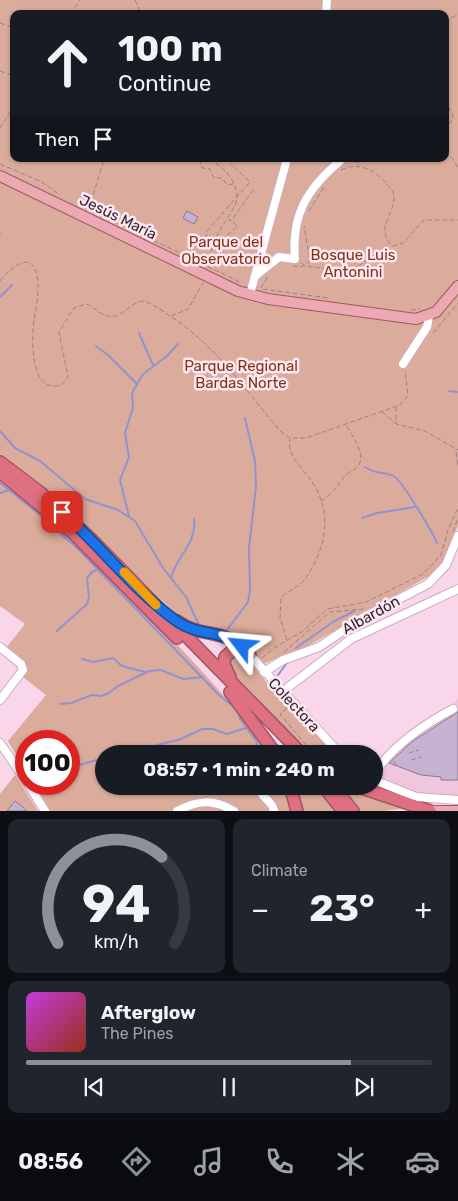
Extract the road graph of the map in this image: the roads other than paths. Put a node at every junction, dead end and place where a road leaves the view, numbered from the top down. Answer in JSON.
{"nodes":[{"id":1,"x":286,"y":162,"type":"edge"},
{"id":2,"x":339,"y":162,"type":"edge"},
{"id":3,"x":0,"y":176,"type":"edge"},
{"id":4,"x":255,"y":276,"type":"junction"},
{"id":5,"x":458,"y":286,"type":"edge"},
{"id":6,"x":250,"y":294,"type":"junction"},
{"id":7,"x":426,"y":312,"type":"junction"},
{"id":8,"x":404,"y":366,"type":"road end"},
{"id":9,"x":0,"y":462,"type":"edge"},
{"id":10,"x":0,"y":472,"type":"edge"},
{"id":11,"x":455,"y":536,"type":"edge"},
{"id":12,"x":458,"y":589,"type":"edge"},
{"id":13,"x":156,"y":605,"type":"junction"},
{"id":14,"x":0,"y":647,"type":"edge"},
{"id":15,"x":255,"y":658,"type":"junction"},
{"id":16,"x":264,"y":672,"type":"junction"},
{"id":17,"x":234,"y":691,"type":"junction"},
{"id":18,"x":282,"y":692,"type":"junction"},
{"id":19,"x":0,"y":700,"type":"edge"},
{"id":20,"x":453,"y":709,"type":"dead end"},
{"id":21,"x":270,"y":745,"type":"edge"},
{"id":22,"x":284,"y":745,"type":"edge"},
{"id":23,"x":297,"y":745,"type":"edge"},
{"id":24,"x":332,"y":745,"type":"edge"},
{"id":25,"x":2,"y":748,"type":"edge"},
{"id":26,"x":383,"y":763,"type":"edge"},
{"id":27,"x":15,"y":766,"type":"edge"},
{"id":28,"x":383,"y":784,"type":"edge"},
{"id":29,"x":35,"y":795,"type":"edge"},
{"id":30,"x":263,"y":795,"type":"edge"},
{"id":31,"x":292,"y":795,"type":"edge"},
{"id":32,"x":330,"y":795,"type":"edge"},
{"id":33,"x":340,"y":795,"type":"edge"},
{"id":34,"x":383,"y":795,"type":"edge"},
{"id":35,"x":458,"y":800,"type":"edge"},
{"id":36,"x":45,"y":811,"type":"edge"},
{"id":37,"x":177,"y":811,"type":"edge"},
{"id":38,"x":234,"y":811,"type":"edge"},
{"id":39,"x":274,"y":811,"type":"edge"},
{"id":40,"x":296,"y":811,"type":"edge"},
{"id":41,"x":343,"y":811,"type":"edge"},
{"id":42,"x":353,"y":811,"type":"edge"},
{"id":43,"x":416,"y":811,"type":"edge"},
{"id":44,"x":430,"y":811,"type":"edge"},
{"id":45,"x":458,"y":811,"type":"edge"}],
"edges":[{"from":1,"to":4,"type":"street"},
{"from":2,"to":4,"type":"street"},
{"from":3,"to":6,"type":"main road","name":"Jesús María"},
{"from":4,"to":6,"type":"street"},
{"from":5,"to":7,"type":"main road"},
{"from":6,"to":7,"type":"main road","name":"Jesús María"},
{"from":7,"to":8,"type":"street"},
{"from":9,"to":13,"type":"highway"},
{"from":10,"to":17,"type":"highway"},
{"from":11,"to":16,"type":"street","name":"Albardón"},
{"from":12,"to":18,"type":"street"},
{"from":13,"to":15,"type":"highway"},
{"from":13,"to":17,"type":"highway"},
{"from":14,"to":19,"type":"street"},
{"from":15,"to":16,"type":"street","name":"Colectora"},
{"from":15,"to":17,"type":"highway"},
{"from":16,"to":18,"type":"street","name":"Colectora"},
{"from":17,"to":21,"type":"highway"},
{"from":17,"to":22,"type":"highway"},
{"from":17,"to":23,"type":"highway"},
{"from":18,"to":24,"type":"street","name":"Colectora"},
{"from":20,"to":26,"type":"street"},
{"from":25,"to":27,"type":"street"},
{"from":28,"to":35,"type":"street"},
{"from":29,"to":36,"type":"street"},
{"from":30,"to":39,"type":"street"},
{"from":31,"to":40,"type":"highway"},
{"from":32,"to":41,"type":"highway"},
{"from":33,"to":42,"type":"highway"},
{"from":34,"to":44,"type":"highway"},
{"from":37,"to":38,"type":"street"},
{"from":43,"to":44,"type":"main road"},
{"from":44,"to":45,"type":"main road"}]}
